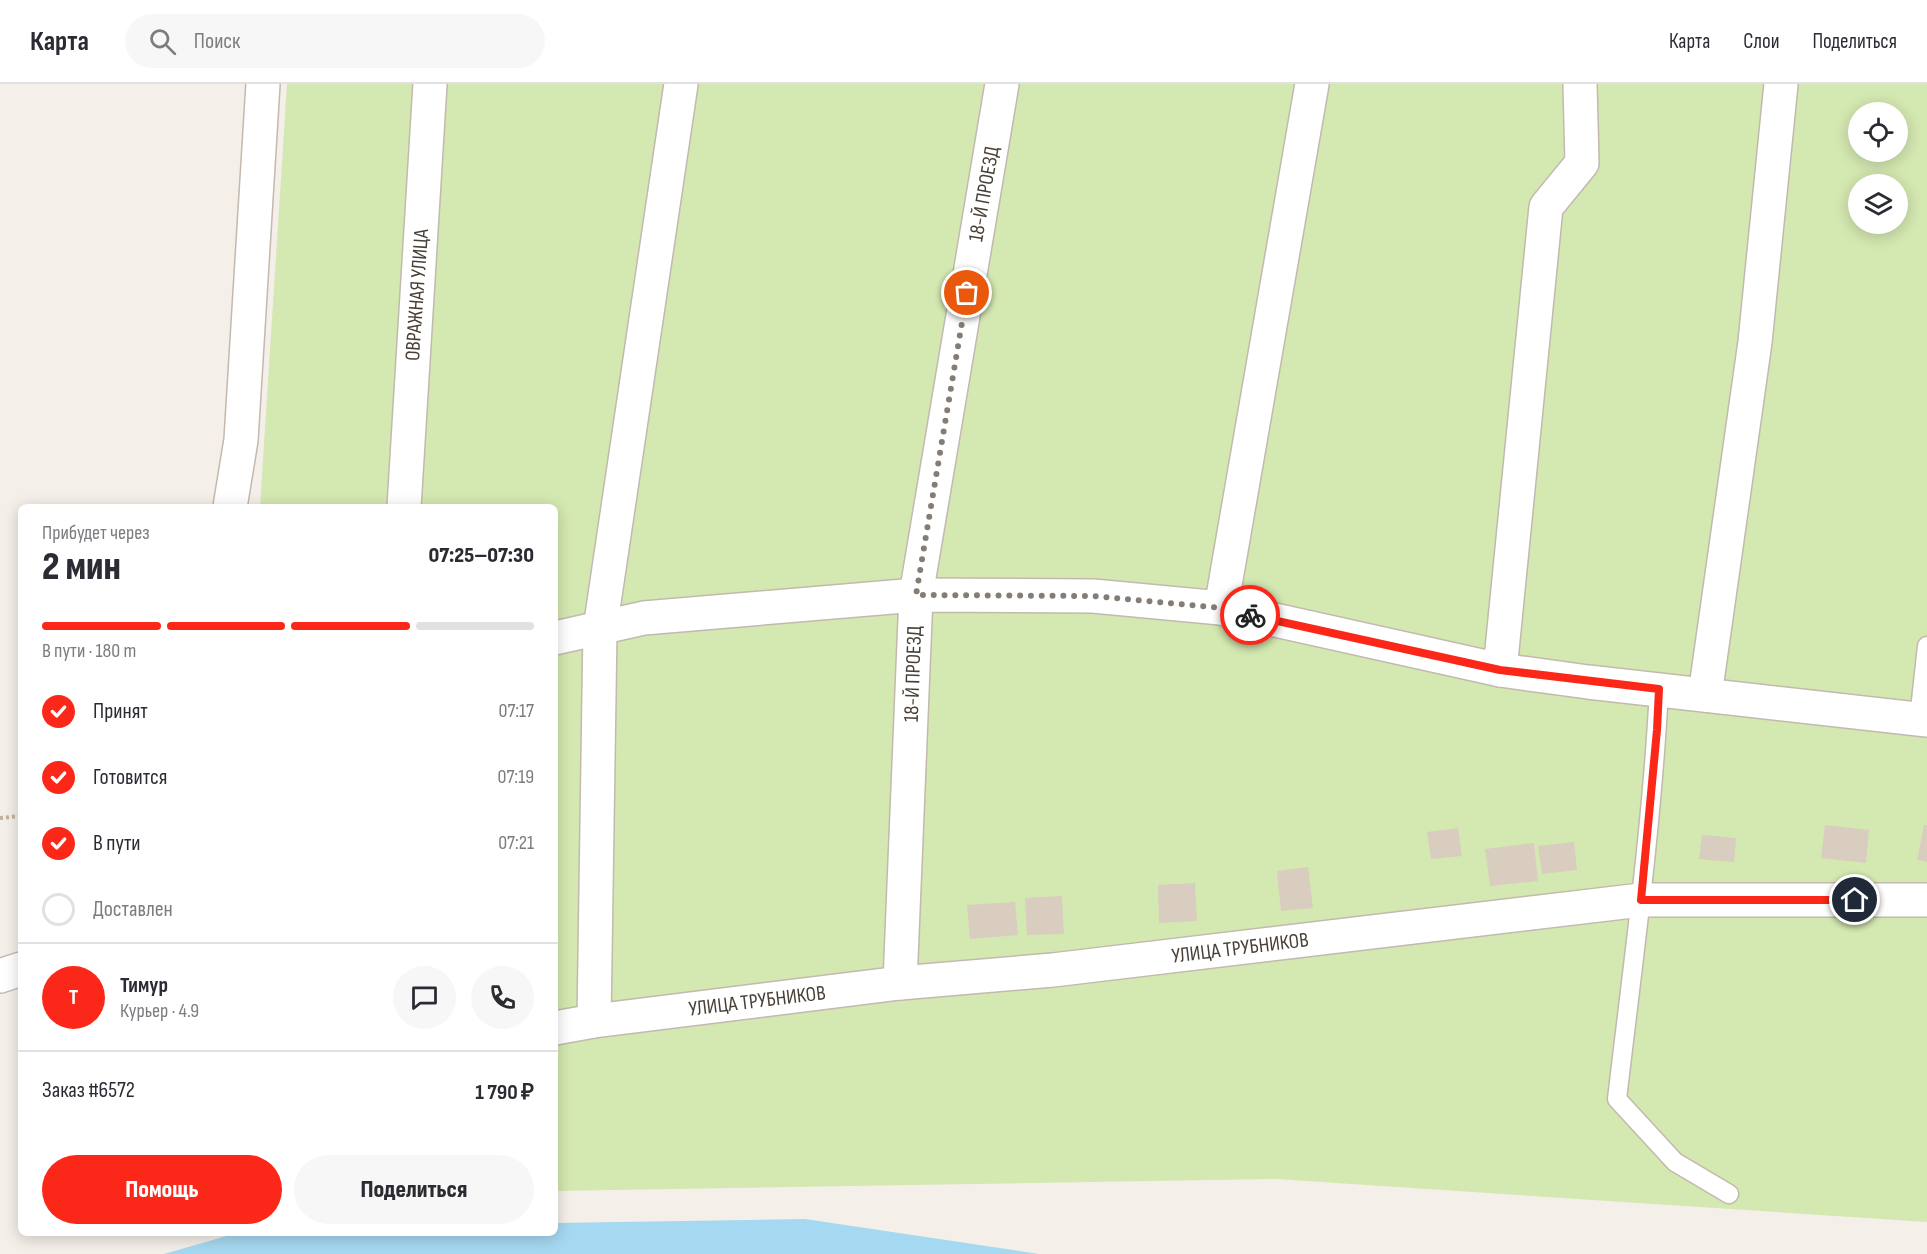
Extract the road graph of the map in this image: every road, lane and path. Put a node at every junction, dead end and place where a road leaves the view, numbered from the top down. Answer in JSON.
{"nodes":[{"id":1,"x":263,"y":84,"type":"edge"},
{"id":2,"x":430,"y":84,"type":"edge"},
{"id":3,"x":681,"y":84,"type":"edge"},
{"id":4,"x":1002,"y":84,"type":"edge"},
{"id":5,"x":1312,"y":84,"type":"edge"},
{"id":6,"x":1580,"y":84,"type":"edge"},
{"id":7,"x":1781,"y":84,"type":"edge"},
{"id":8,"x":230,"y":504,"type":"edge"},
{"id":9,"x":404,"y":504,"type":"edge"},
{"id":10,"x":916,"y":595,"type":"junction"},
{"id":11,"x":1221,"y":608,"type":"junction"},
{"id":12,"x":600,"y":629,"type":"junction"},
{"id":13,"x":558,"y":637,"type":"edge"},
{"id":14,"x":1927,"y":646,"type":"edge"},
{"id":15,"x":1500,"y":670,"type":"junction"},
{"id":16,"x":1659,"y":689,"type":"junction"},
{"id":17,"x":1705,"y":695,"type":"junction"},
{"id":18,"x":1923,"y":719,"type":"edge"},
{"id":19,"x":18,"y":816,"type":"edge"},
{"id":20,"x":0,"y":818,"type":"edge"},
{"id":21,"x":1641,"y":900,"type":"junction"},
{"id":22,"x":1927,"y":900,"type":"edge"},
{"id":23,"x":18,"y":970,"type":"edge"},
{"id":24,"x":0,"y":976,"type":"edge"},
{"id":25,"x":900,"y":983,"type":"junction"},
{"id":26,"x":594,"y":1021,"type":"junction"},
{"id":27,"x":558,"y":1027,"type":"edge"},
{"id":28,"x":1730,"y":1194,"type":"dead end"}],
"edges":[{"from":1,"to":8,"type":"street"},
{"from":2,"to":9,"type":"street","name":"ОВРАЖНАЯ УЛИЦА"},
{"from":3,"to":12,"type":"street"},
{"from":4,"to":10,"type":"street","name":"18-Й ПРОЕЗД"},
{"from":5,"to":11,"type":"street"},
{"from":6,"to":15,"type":"street"},
{"from":7,"to":17,"type":"street"},
{"from":10,"to":11,"type":"street"},
{"from":10,"to":12,"type":"street"},
{"from":10,"to":25,"type":"street","name":"18-Й ПРОЕЗД"},
{"from":11,"to":15,"type":"street"},
{"from":12,"to":13,"type":"street"},
{"from":12,"to":26,"type":"street"},
{"from":14,"to":18,"type":"lane"},
{"from":15,"to":16,"type":"street"},
{"from":16,"to":17,"type":"street"},
{"from":16,"to":21,"type":"lane"},
{"from":17,"to":18,"type":"street"},
{"from":19,"to":20,"type":"path"},
{"from":21,"to":22,"type":"street","name":"УЛИЦА ТРУБНИКОВ"},
{"from":21,"to":25,"type":"street","name":"УЛИЦА ТРУБНИКОВ"},
{"from":21,"to":28,"type":"lane"},
{"from":23,"to":24,"type":"street"},
{"from":25,"to":26,"type":"street","name":"УЛИЦА ТРУБНИКОВ"},
{"from":26,"to":27,"type":"street","name":"УЛИЦА ТРУБНИКОВ"}]}
